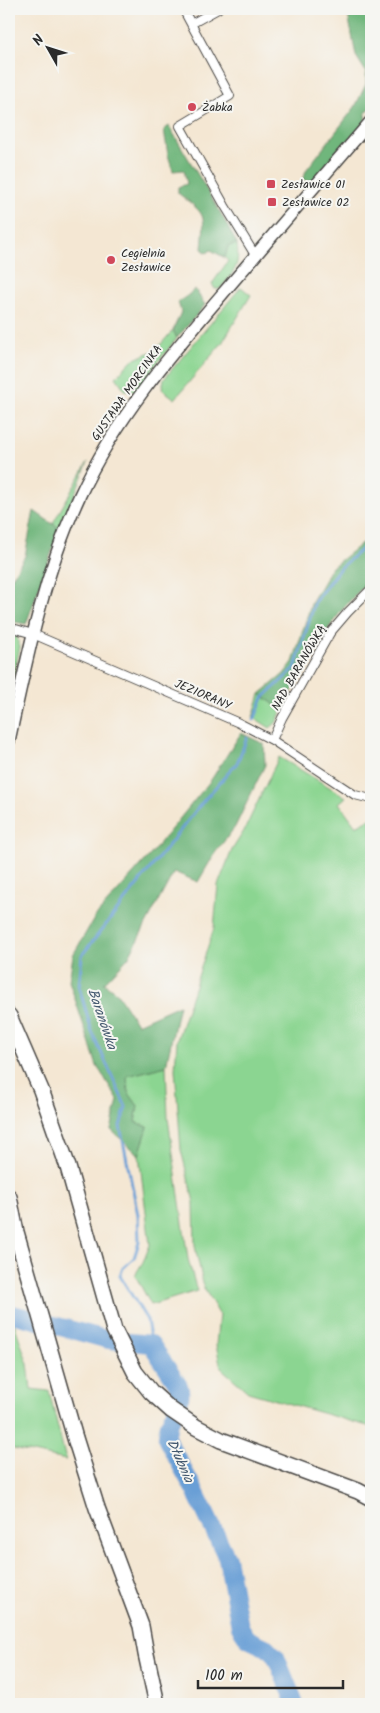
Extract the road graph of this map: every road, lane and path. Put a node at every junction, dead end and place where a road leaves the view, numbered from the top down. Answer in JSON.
{"nodes":[{"id":1,"x":182,"y":9,"type":"edge"},
{"id":2,"x":218,"y":9,"type":"edge"},
{"id":3,"x":191,"y":24,"type":"junction"},
{"id":4,"x":371,"y":121,"type":"edge"},
{"id":5,"x":255,"y":255,"type":"junction"},
{"id":6,"x":371,"y":590,"type":"edge"},
{"id":7,"x":9,"y":627,"type":"edge"},
{"id":8,"x":32,"y":634,"type":"junction"},
{"id":9,"x":272,"y":740,"type":"junction"},
{"id":10,"x":9,"y":741,"type":"edge"},
{"id":11,"x":371,"y":800,"type":"edge"},
{"id":12,"x":9,"y":1016,"type":"edge"},
{"id":13,"x":9,"y":1197,"type":"edge"},
{"id":14,"x":371,"y":1498,"type":"edge"},
{"id":15,"x":157,"y":1704,"type":"edge"}],
"edges":[{"from":1,"to":3,"type":"street"},
{"from":2,"to":3,"type":"street"},
{"from":3,"to":5,"type":"street"},
{"from":4,"to":5,"type":"street","name":"GUSTAWA MORCINKA"},
{"from":5,"to":8,"type":"street","name":"GUSTAWA MORCINKA"},
{"from":6,"to":9,"type":"street","name":"NAD BARANÓWKĄ"},
{"from":7,"to":8,"type":"street","name":"JEZIORANY"},
{"from":8,"to":9,"type":"street","name":"JEZIORANY"},
{"from":8,"to":10,"type":"street","name":"GUSTAWA MORCINKA"},
{"from":9,"to":11,"type":"street","name":"JEZIORANY"},
{"from":12,"to":14,"type":"highway"},
{"from":13,"to":15,"type":"highway"}]}
